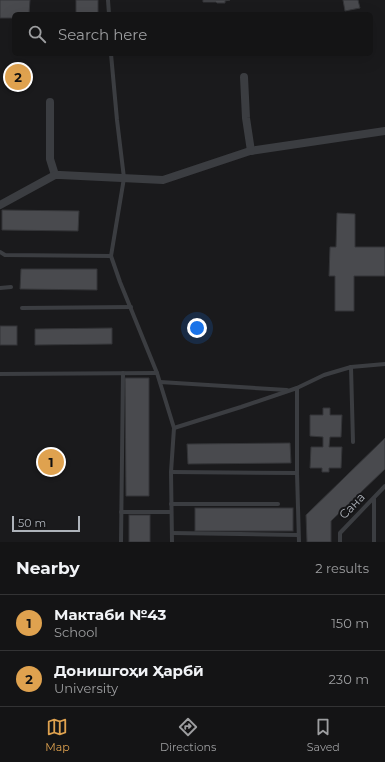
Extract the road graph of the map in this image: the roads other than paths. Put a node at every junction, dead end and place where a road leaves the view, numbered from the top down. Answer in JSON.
{"nodes":[{"id":1,"x":108,"y":0,"type":"edge"},
{"id":2,"x":109,"y":12,"type":"edge"},
{"id":3,"x":111,"y":56,"type":"edge"},
{"id":4,"x":244,"y":77,"type":"dead end"},
{"id":5,"x":50,"y":102,"type":"dead end"},
{"id":6,"x":385,"y":131,"type":"edge"},
{"id":7,"x":251,"y":151,"type":"junction"},
{"id":8,"x":54,"y":176,"type":"junction"},
{"id":9,"x":124,"y":178,"type":"junction"},
{"id":10,"x":0,"y":205,"type":"edge"},
{"id":11,"x":0,"y":252,"type":"edge"},
{"id":12,"x":111,"y":256,"type":"junction"},
{"id":13,"x":11,"y":287,"type":"dead end"},
{"id":14,"x":0,"y":288,"type":"edge"},
{"id":15,"x":131,"y":307,"type":"junction"},
{"id":16,"x":22,"y":308,"type":"dead end"},
{"id":17,"x":385,"y":364,"type":"edge"},
{"id":18,"x":351,"y":367,"type":"junction"},
{"id":19,"x":157,"y":373,"type":"junction"},
{"id":20,"x":0,"y":374,"type":"edge"},
{"id":21,"x":123,"y":374,"type":"junction"},
{"id":22,"x":160,"y":382,"type":"junction"},
{"id":23,"x":297,"y":388,"type":"junction"},
{"id":24,"x":290,"y":390,"type":"junction"},
{"id":25,"x":174,"y":428,"type":"junction"},
{"id":26,"x":353,"y":442,"type":"dead end"},
{"id":27,"x":171,"y":472,"type":"junction"},
{"id":28,"x":297,"y":473,"type":"junction"},
{"id":29,"x":385,"y":486,"type":"edge"},
{"id":30,"x":374,"y":499,"type":"junction"},
{"id":31,"x":171,"y":504,"type":"junction"},
{"id":32,"x":278,"y":504,"type":"dead end"},
{"id":33,"x":121,"y":512,"type":"junction"},
{"id":34,"x":171,"y":512,"type":"junction"},
{"id":35,"x":172,"y":533,"type":"junction"},
{"id":36,"x":298,"y":535,"type":"junction"},
{"id":37,"x":120,"y":542,"type":"edge"},
{"id":38,"x":172,"y":542,"type":"edge"},
{"id":39,"x":298,"y":542,"type":"edge"},
{"id":40,"x":340,"y":542,"type":"edge"},
{"id":41,"x":374,"y":542,"type":"edge"}],
"edges":[{"from":1,"to":2,"type":"lane"},
{"from":3,"to":9,"type":"lane"},
{"from":4,"to":7,"type":"street"},
{"from":5,"to":8,"type":"street"},
{"from":6,"to":7,"type":"street"},
{"from":7,"to":9,"type":"street"},
{"from":8,"to":9,"type":"street"},
{"from":8,"to":10,"type":"street"},
{"from":9,"to":12,"type":"lane"},
{"from":11,"to":12,"type":"lane"},
{"from":12,"to":15,"type":"lane"},
{"from":13,"to":14,"type":"lane"},
{"from":15,"to":16,"type":"lane"},
{"from":15,"to":19,"type":"lane"},
{"from":17,"to":18,"type":"lane"},
{"from":18,"to":23,"type":"lane"},
{"from":18,"to":26,"type":"lane"},
{"from":19,"to":21,"type":"lane"},
{"from":19,"to":22,"type":"lane"},
{"from":20,"to":21,"type":"lane"},
{"from":21,"to":33,"type":"lane"},
{"from":22,"to":24,"type":"lane"},
{"from":22,"to":25,"type":"lane"},
{"from":23,"to":24,"type":"lane"},
{"from":23,"to":28,"type":"lane"},
{"from":24,"to":25,"type":"lane"},
{"from":25,"to":27,"type":"lane"},
{"from":27,"to":28,"type":"lane"},
{"from":27,"to":31,"type":"lane"},
{"from":28,"to":36,"type":"lane"},
{"from":29,"to":30,"type":"lane","name":"Сана"},
{"from":30,"to":40,"type":"lane","name":"Сана"},
{"from":30,"to":41,"type":"lane"},
{"from":31,"to":32,"type":"lane"},
{"from":31,"to":34,"type":"lane"},
{"from":33,"to":34,"type":"lane"},
{"from":33,"to":37,"type":"lane"},
{"from":34,"to":35,"type":"lane"},
{"from":35,"to":36,"type":"lane"},
{"from":35,"to":38,"type":"lane"},
{"from":36,"to":39,"type":"lane"}]}
